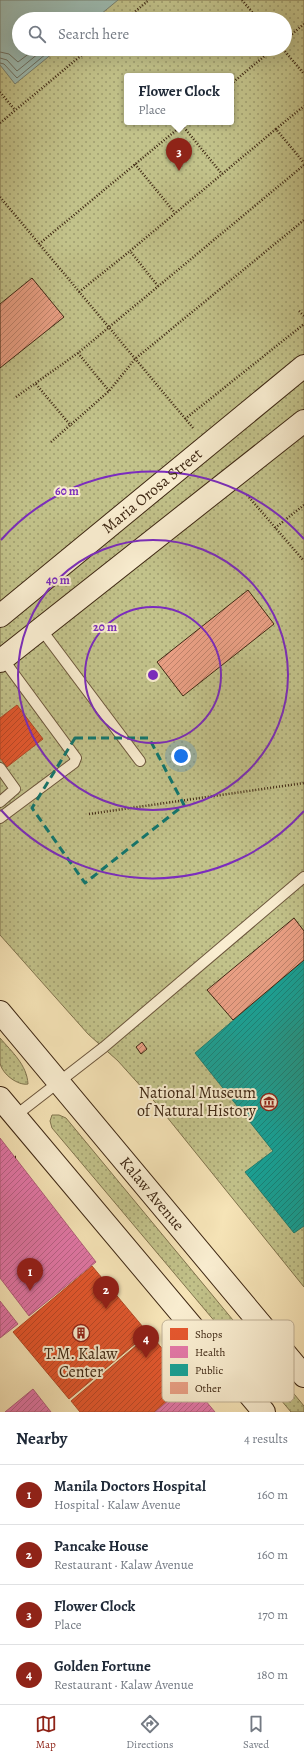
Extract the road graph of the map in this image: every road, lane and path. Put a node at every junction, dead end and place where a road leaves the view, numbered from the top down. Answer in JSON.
{"nodes":[{"id":1,"x":149,"y":0,"type":"edge"},
{"id":2,"x":242,"y":0,"type":"edge"},
{"id":3,"x":134,"y":12,"type":"edge"},
{"id":4,"x":252,"y":12,"type":"edge"},
{"id":5,"x":304,"y":24,"type":"edge"},
{"id":6,"x":292,"y":34,"type":"edge"},
{"id":7,"x":81,"y":56,"type":"edge"},
{"id":8,"x":265,"y":56,"type":"edge"},
{"id":9,"x":289,"y":56,"type":"edge"},
{"id":10,"x":304,"y":74,"type":"edge"},
{"id":11,"x":234,"y":82,"type":"edge"},
{"id":12,"x":0,"y":92,"type":"edge"},
{"id":13,"x":304,"y":106,"type":"edge"},
{"id":14,"x":15,"y":110,"type":"junction"},
{"id":15,"x":0,"y":122,"type":"edge"},
{"id":16,"x":182,"y":125,"type":"joint"},
{"id":17,"x":276,"y":129,"type":"junction"},
{"id":18,"x":135,"y":164,"type":"junction"},
{"id":19,"x":304,"y":164,"type":"edge"},
{"id":20,"x":222,"y":174,"type":"junction"},
{"id":21,"x":0,"y":197,"type":"edge"},
{"id":22,"x":175,"y":214,"type":"junction"},
{"id":23,"x":304,"y":220,"type":"edge"},
{"id":24,"x":39,"y":244,"type":"junction"},
{"id":25,"x":130,"y":252,"type":"junction"},
{"id":26,"x":158,"y":286,"type":"junction"},
{"id":27,"x":79,"y":292,"type":"junction"},
{"id":28,"x":299,"y":310,"type":"dead end"},
{"id":29,"x":304,"y":316,"type":"edge"},
{"id":30,"x":304,"y":324,"type":"edge"},
{"id":31,"x":109,"y":327,"type":"junction"},
{"id":32,"x":78,"y":352,"type":"junction"},
{"id":33,"x":135,"y":359,"type":"junction"},
{"id":34,"x":304,"y":366,"type":"edge"},
{"id":35,"x":36,"y":384,"type":"junction"},
{"id":36,"x":109,"y":391,"type":"junction"},
{"id":37,"x":16,"y":398,"type":"dead end"},
{"id":38,"x":186,"y":420,"type":"junction"},
{"id":39,"x":304,"y":421,"type":"edge"},
{"id":40,"x":71,"y":426,"type":"junction"},
{"id":41,"x":51,"y":442,"type":"dead end"},
{"id":42,"x":207,"y":445,"type":"junction"},
{"id":43,"x":234,"y":477,"type":"junction"},
{"id":44,"x":304,"y":505,"type":"edge"},
{"id":45,"x":275,"y":528,"type":"junction"},
{"id":46,"x":304,"y":561,"type":"edge"},
{"id":47,"x":0,"y":616,"type":"edge"},
{"id":48,"x":41,"y":630,"type":"junction"},
{"id":49,"x":1,"y":660,"type":"edge"},
{"id":50,"x":140,"y":761,"type":"dead end"},
{"id":51,"x":0,"y":768,"type":"edge"},
{"id":52,"x":304,"y":783,"type":"edge"},
{"id":53,"x":0,"y":802,"type":"edge"},
{"id":54,"x":89,"y":814,"type":"dead end"},
{"id":55,"x":0,"y":818,"type":"edge"},
{"id":56,"x":304,"y":877,"type":"edge"},
{"id":57,"x":0,"y":1012,"type":"edge"},
{"id":58,"x":59,"y":1082,"type":"junction"},
{"id":59,"x":0,"y":1098,"type":"edge"},
{"id":60,"x":15,"y":1116,"type":"junction"},
{"id":61,"x":187,"y":1320,"type":"edge"},
{"id":62,"x":257,"y":1320,"type":"edge"},
{"id":63,"x":294,"y":1364,"type":"edge"},
{"id":64,"x":304,"y":1376,"type":"edge"},
{"id":65,"x":256,"y":1402,"type":"edge"},
{"id":66,"x":264,"y":1412,"type":"edge"}],
"edges":[{"from":1,"to":3,"type":"path"},
{"from":2,"to":4,"type":"path"},
{"from":5,"to":6,"type":"path"},
{"from":7,"to":14,"type":"path"},
{"from":8,"to":11,"type":"path"},
{"from":9,"to":10,"type":"path"},
{"from":12,"to":14,"type":"path"},
{"from":13,"to":17,"type":"path"},
{"from":14,"to":15,"type":"path"},
{"from":16,"to":18,"type":"path"},
{"from":16,"to":20,"type":"path"},
{"from":17,"to":19,"type":"path"},
{"from":17,"to":20,"type":"path"},
{"from":18,"to":22,"type":"path"},
{"from":18,"to":24,"type":"path"},
{"from":19,"to":26,"type":"path"},
{"from":20,"to":22,"type":"path"},
{"from":21,"to":24,"type":"path"},
{"from":22,"to":25,"type":"path"},
{"from":23,"to":33,"type":"path"},
{"from":24,"to":27,"type":"path"},
{"from":25,"to":26,"type":"path"},
{"from":25,"to":27,"type":"path"},
{"from":26,"to":31,"type":"path"},
{"from":27,"to":31,"type":"path"},
{"from":28,"to":29,"type":"path"},
{"from":30,"to":38,"type":"path"},
{"from":31,"to":32,"type":"path"},
{"from":31,"to":33,"type":"path"},
{"from":32,"to":35,"type":"path"},
{"from":32,"to":36,"type":"path"},
{"from":33,"to":36,"type":"path"},
{"from":33,"to":38,"type":"path"},
{"from":34,"to":42,"type":"street","name":"Maria Orosa Street"},
{"from":35,"to":37,"type":"path"},
{"from":35,"to":40,"type":"path"},
{"from":36,"to":40,"type":"path"},
{"from":38,"to":42,"type":"path"},
{"from":39,"to":43,"type":"street"},
{"from":40,"to":41,"type":"path"},
{"from":42,"to":47,"type":"street","name":"Maria Orosa Street"},
{"from":43,"to":45,"type":"path"},
{"from":43,"to":48,"type":"street"},
{"from":44,"to":45,"type":"path"},
{"from":45,"to":46,"type":"path"},
{"from":48,"to":49,"type":"street"},
{"from":48,"to":50,"type":"lane"},
{"from":49,"to":55,"type":"lane"},
{"from":51,"to":53,"type":"lane"},
{"from":52,"to":54,"type":"path"},
{"from":56,"to":58,"type":"lane"},
{"from":57,"to":58,"type":"street","name":"Kalaw Avenue"},
{"from":58,"to":60,"type":"lane"},
{"from":58,"to":62,"type":"street","name":"Kalaw Avenue"},
{"from":59,"to":60,"type":"street"},
{"from":60,"to":61,"type":"street"},
{"from":63,"to":64,"type":"street","name":"Kalaw Avenue"},
{"from":65,"to":66,"type":"street"}]}
